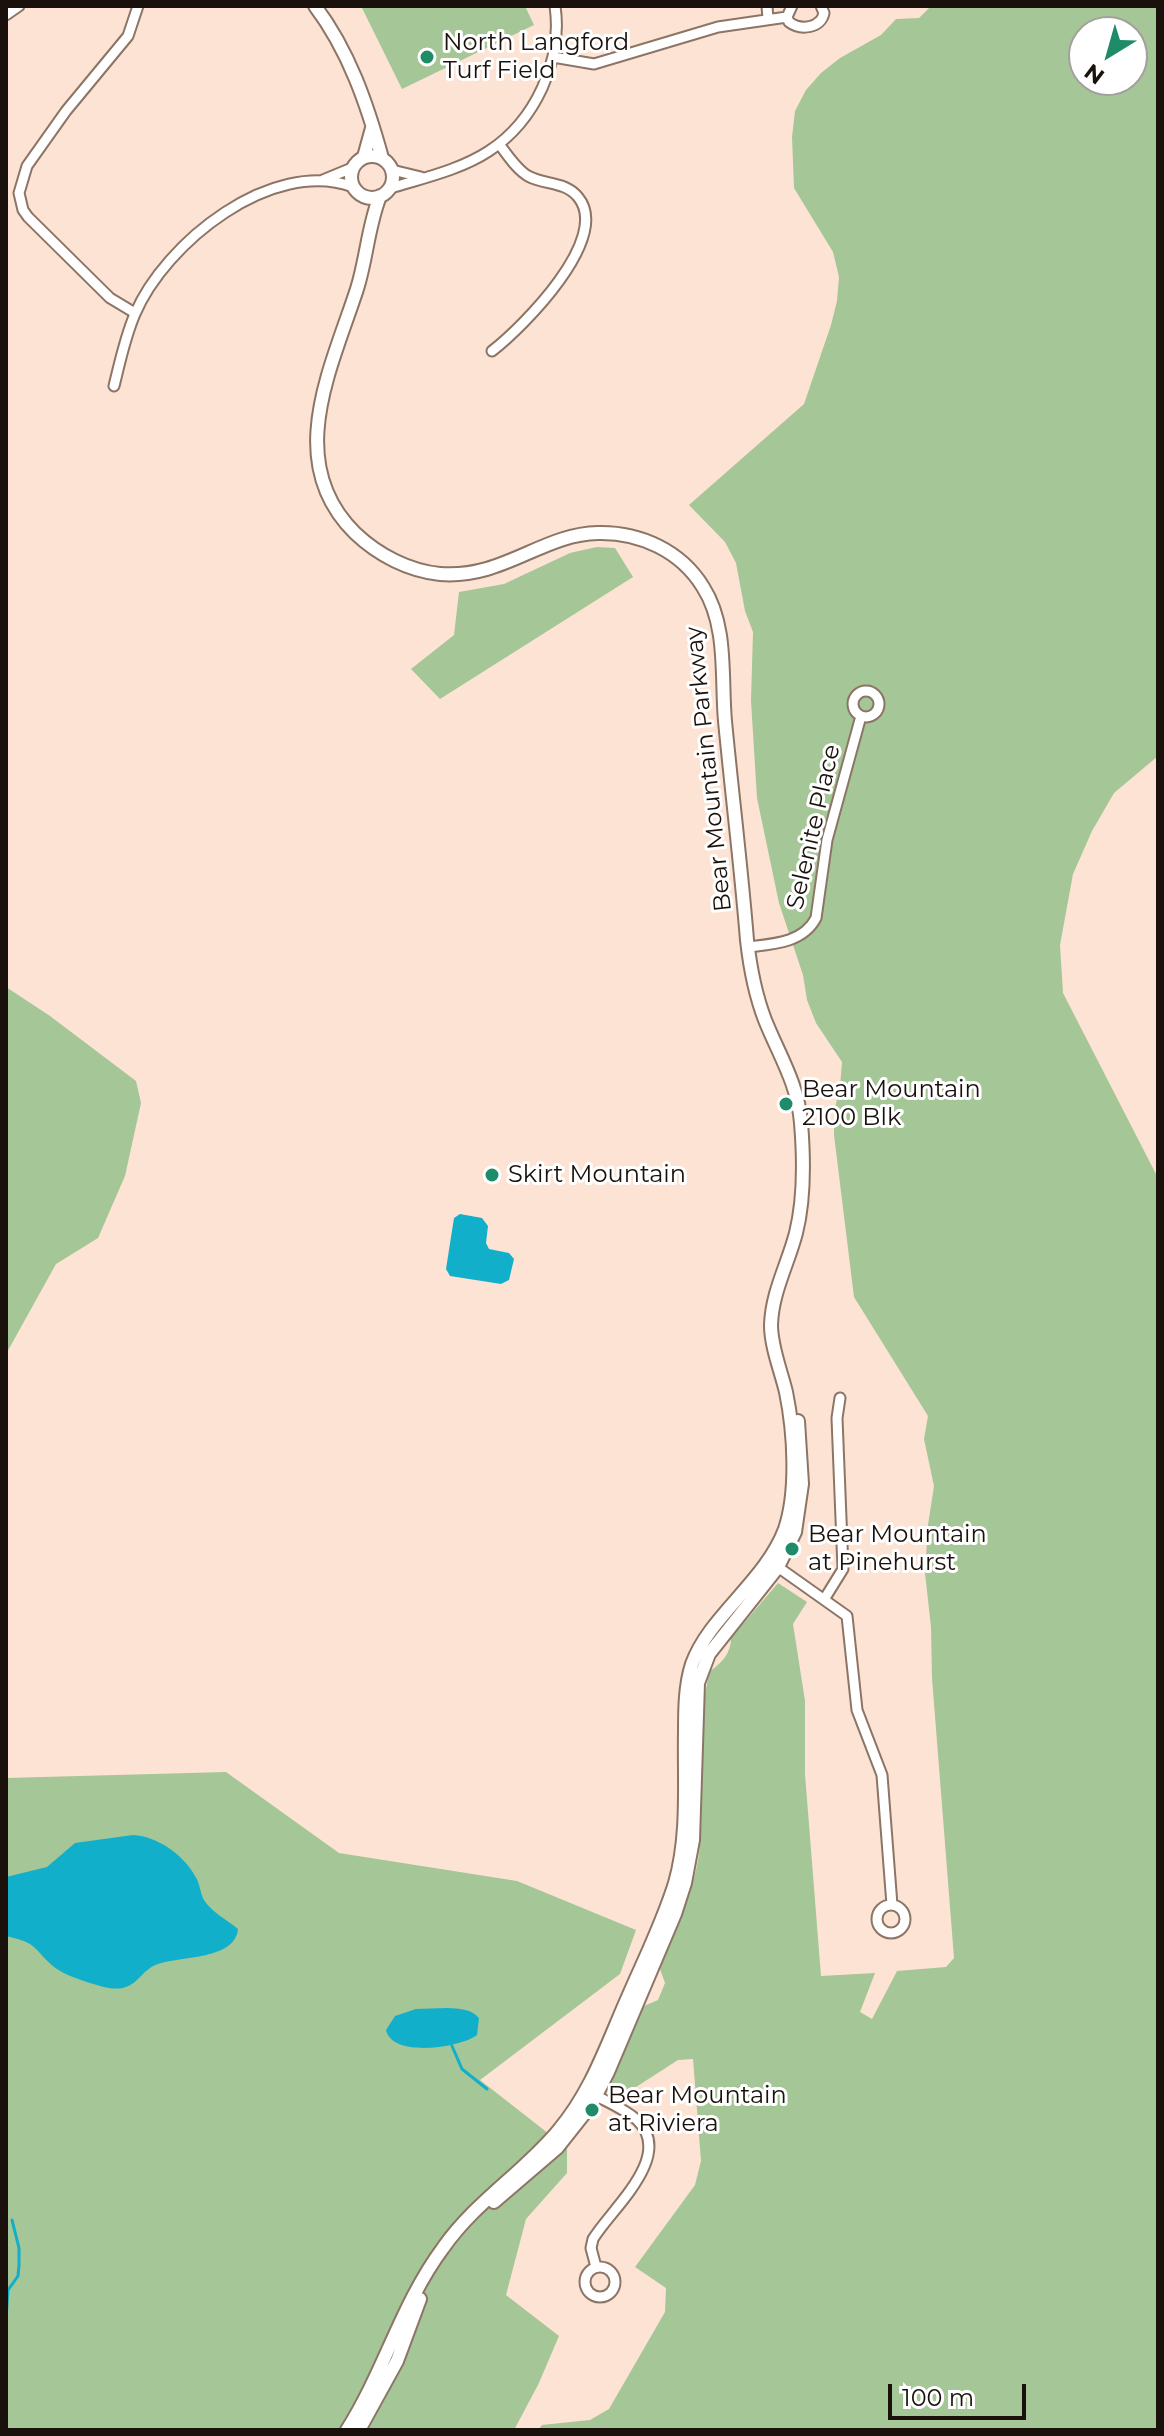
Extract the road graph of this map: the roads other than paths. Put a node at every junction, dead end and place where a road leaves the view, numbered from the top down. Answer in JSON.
{"nodes":[{"id":1,"x":19,"y":6,"type":"edge"},
{"id":2,"x":138,"y":6,"type":"edge"},
{"id":3,"x":315,"y":6,"type":"edge"},
{"id":4,"x":555,"y":6,"type":"edge"},
{"id":5,"x":767,"y":6,"type":"edge"},
{"id":6,"x":792,"y":6,"type":"edge"},
{"id":7,"x":821,"y":6,"type":"edge"},
{"id":8,"x":6,"y":15,"type":"edge"},
{"id":9,"x":787,"y":17,"type":"junction"},
{"id":10,"x":768,"y":19,"type":"junction"},
{"id":11,"x":553,"y":57,"type":"junction"},
{"id":12,"x":372,"y":128,"type":"junction"},
{"id":13,"x":499,"y":144,"type":"junction"},
{"id":14,"x":364,"y":157,"type":"junction"},
{"id":15,"x":382,"y":158,"type":"junction"},
{"id":16,"x":352,"y":168,"type":"junction"},
{"id":17,"x":392,"y":170,"type":"junction"},
{"id":18,"x":421,"y":177,"type":"junction"},
{"id":19,"x":323,"y":180,"type":"junction"},
{"id":20,"x":356,"y":191,"type":"junction"},
{"id":21,"x":386,"y":192,"type":"junction"},
{"id":22,"x":368,"y":227,"type":"junction"},
{"id":23,"x":135,"y":313,"type":"junction"},
{"id":24,"x":492,"y":351,"type":"dead end"},
{"id":25,"x":114,"y":386,"type":"dead end"},
{"id":26,"x":861,"y":716,"type":"dead end"},
{"id":27,"x":748,"y":947,"type":"junction"},
{"id":28,"x":840,"y":1398,"type":"dead end"},
{"id":29,"x":773,"y":1564,"type":"junction"},
{"id":30,"x":825,"y":1598,"type":"junction"},
{"id":31,"x":892,"y":1905,"type":"dead end"},
{"id":32,"x":592,"y":2093,"type":"junction"},
{"id":33,"x":596,"y":2267,"type":"dead end"},
{"id":34,"x":347,"y":2430,"type":"edge"},
{"id":35,"x":359,"y":2430,"type":"edge"}],
"edges":[{"from":1,"to":8,"type":"street"},
{"from":2,"to":23,"type":"street"},
{"from":3,"to":12,"type":"street"},
{"from":4,"to":11,"type":"street"},
{"from":5,"to":10,"type":"street"},
{"from":6,"to":9,"type":"street"},
{"from":7,"to":9,"type":"street"},
{"from":9,"to":10,"type":"street"},
{"from":10,"to":11,"type":"street"},
{"from":11,"to":13,"type":"street"},
{"from":12,"to":14,"type":"street"},
{"from":12,"to":15,"type":"street"},
{"from":13,"to":18,"type":"street"},
{"from":13,"to":24,"type":"street"},
{"from":14,"to":15,"type":"street"},
{"from":14,"to":16,"type":"street"},
{"from":15,"to":17,"type":"street"},
{"from":16,"to":19,"type":"street"},
{"from":16,"to":20,"type":"street"},
{"from":17,"to":18,"type":"street"},
{"from":17,"to":21,"type":"street"},
{"from":18,"to":21,"type":"street"},
{"from":19,"to":20,"type":"street"},
{"from":19,"to":23,"type":"street"},
{"from":20,"to":21,"type":"street"},
{"from":20,"to":22,"type":"street","name":"Bear Mountain Parkway"},
{"from":21,"to":22,"type":"street","name":"Bear Mountain Parkway"},
{"from":22,"to":27,"type":"street","name":"Bear Mountain Parkway"},
{"from":23,"to":25,"type":"street"},
{"from":26,"to":27,"type":"street","name":"Selenite Place"},
{"from":27,"to":29,"type":"street","name":"Bear Mountain Parkway"},
{"from":28,"to":30,"type":"street"},
{"from":29,"to":30,"type":"street"},
{"from":29,"to":32,"type":"street","name":"Bear Mountain Parkway"},
{"from":30,"to":31,"type":"street"},
{"from":32,"to":33,"type":"street"},
{"from":32,"to":34,"type":"street","name":"Bear Mountain Parkway"},
{"from":32,"to":35,"type":"street","name":"Bear Mountain Parkway"}]}
